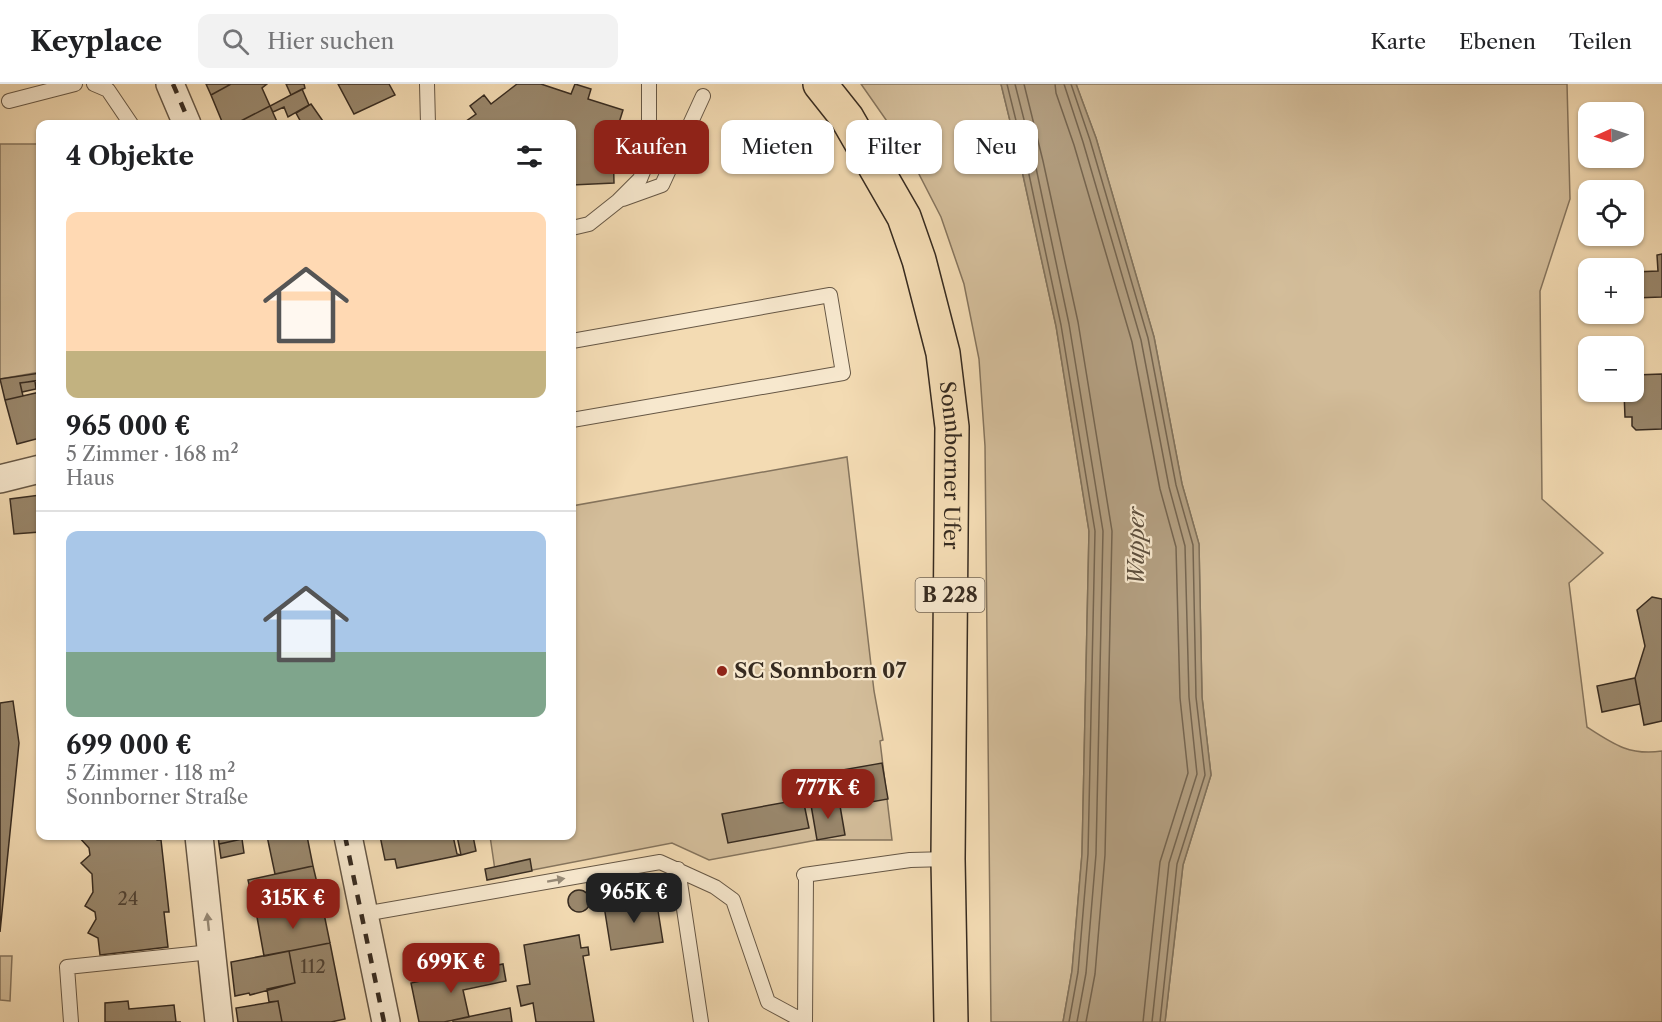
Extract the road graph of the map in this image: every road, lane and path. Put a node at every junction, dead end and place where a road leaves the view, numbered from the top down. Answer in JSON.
{"nodes":[{"id":1,"x":75,"y":84,"type":"edge"},
{"id":2,"x":94,"y":84,"type":"edge"},
{"id":3,"x":170,"y":84,"type":"edge"},
{"id":4,"x":427,"y":84,"type":"edge"},
{"id":5,"x":820,"y":84,"type":"edge"},
{"id":6,"x":649,"y":89,"type":"edge"},
{"id":7,"x":703,"y":96,"type":"dead end"},
{"id":8,"x":9,"y":100,"type":"dead end"},
{"id":9,"x":128,"y":120,"type":"edge"},
{"id":10,"x":185,"y":120,"type":"edge"},
{"id":11,"x":428,"y":120,"type":"edge"},
{"id":12,"x":618,"y":201,"type":"junction"},
{"id":13,"x":576,"y":227,"type":"edge"},
{"id":14,"x":576,"y":340,"type":"edge"},
{"id":15,"x":576,"y":419,"type":"edge"},
{"id":16,"x":36,"y":470,"type":"edge"},
{"id":17,"x":0,"y":479,"type":"edge"},
{"id":18,"x":199,"y":840,"type":"edge"},
{"id":19,"x":349,"y":840,"type":"edge"},
{"id":20,"x":948,"y":859,"type":"junction"},
{"id":21,"x":678,"y":869,"type":"junction"},
{"id":22,"x":364,"y":914,"type":"junction"},
{"id":23,"x":212,"y":952,"type":"junction"},
{"id":24,"x":71,"y":1022,"type":"edge"},
{"id":25,"x":219,"y":1022,"type":"edge"},
{"id":26,"x":386,"y":1022,"type":"edge"},
{"id":27,"x":701,"y":1022,"type":"edge"},
{"id":28,"x":805,"y":1022,"type":"edge"},
{"id":29,"x":951,"y":1022,"type":"edge"}],
"edges":[{"from":1,"to":8,"type":"lane"},
{"from":2,"to":9,"type":"lane"},
{"from":3,"to":10,"type":"street"},
{"from":4,"to":11,"type":"lane"},
{"from":5,"to":20,"type":"main road","name":"Sonnborner Ufer","number":"B 228"},
{"from":6,"to":12,"type":"lane"},
{"from":7,"to":12,"type":"lane"},
{"from":12,"to":13,"type":"lane"},
{"from":14,"to":15,"type":"lane"},
{"from":16,"to":17,"type":"street"},
{"from":23,"to":18,"type":"street","one_way":true},
{"from":19,"to":22,"type":"street"},
{"from":20,"to":28,"type":"lane"},
{"from":20,"to":29,"type":"main road","name":"Sonnborner Ufer","number":"B 228"},
{"from":22,"to":21,"type":"lane","one_way":true},
{"from":21,"to":27,"type":"lane"},
{"from":21,"to":28,"type":"lane"},
{"from":22,"to":26,"type":"street"},
{"from":23,"to":24,"type":"lane"},
{"from":23,"to":25,"type":"street"}]}
